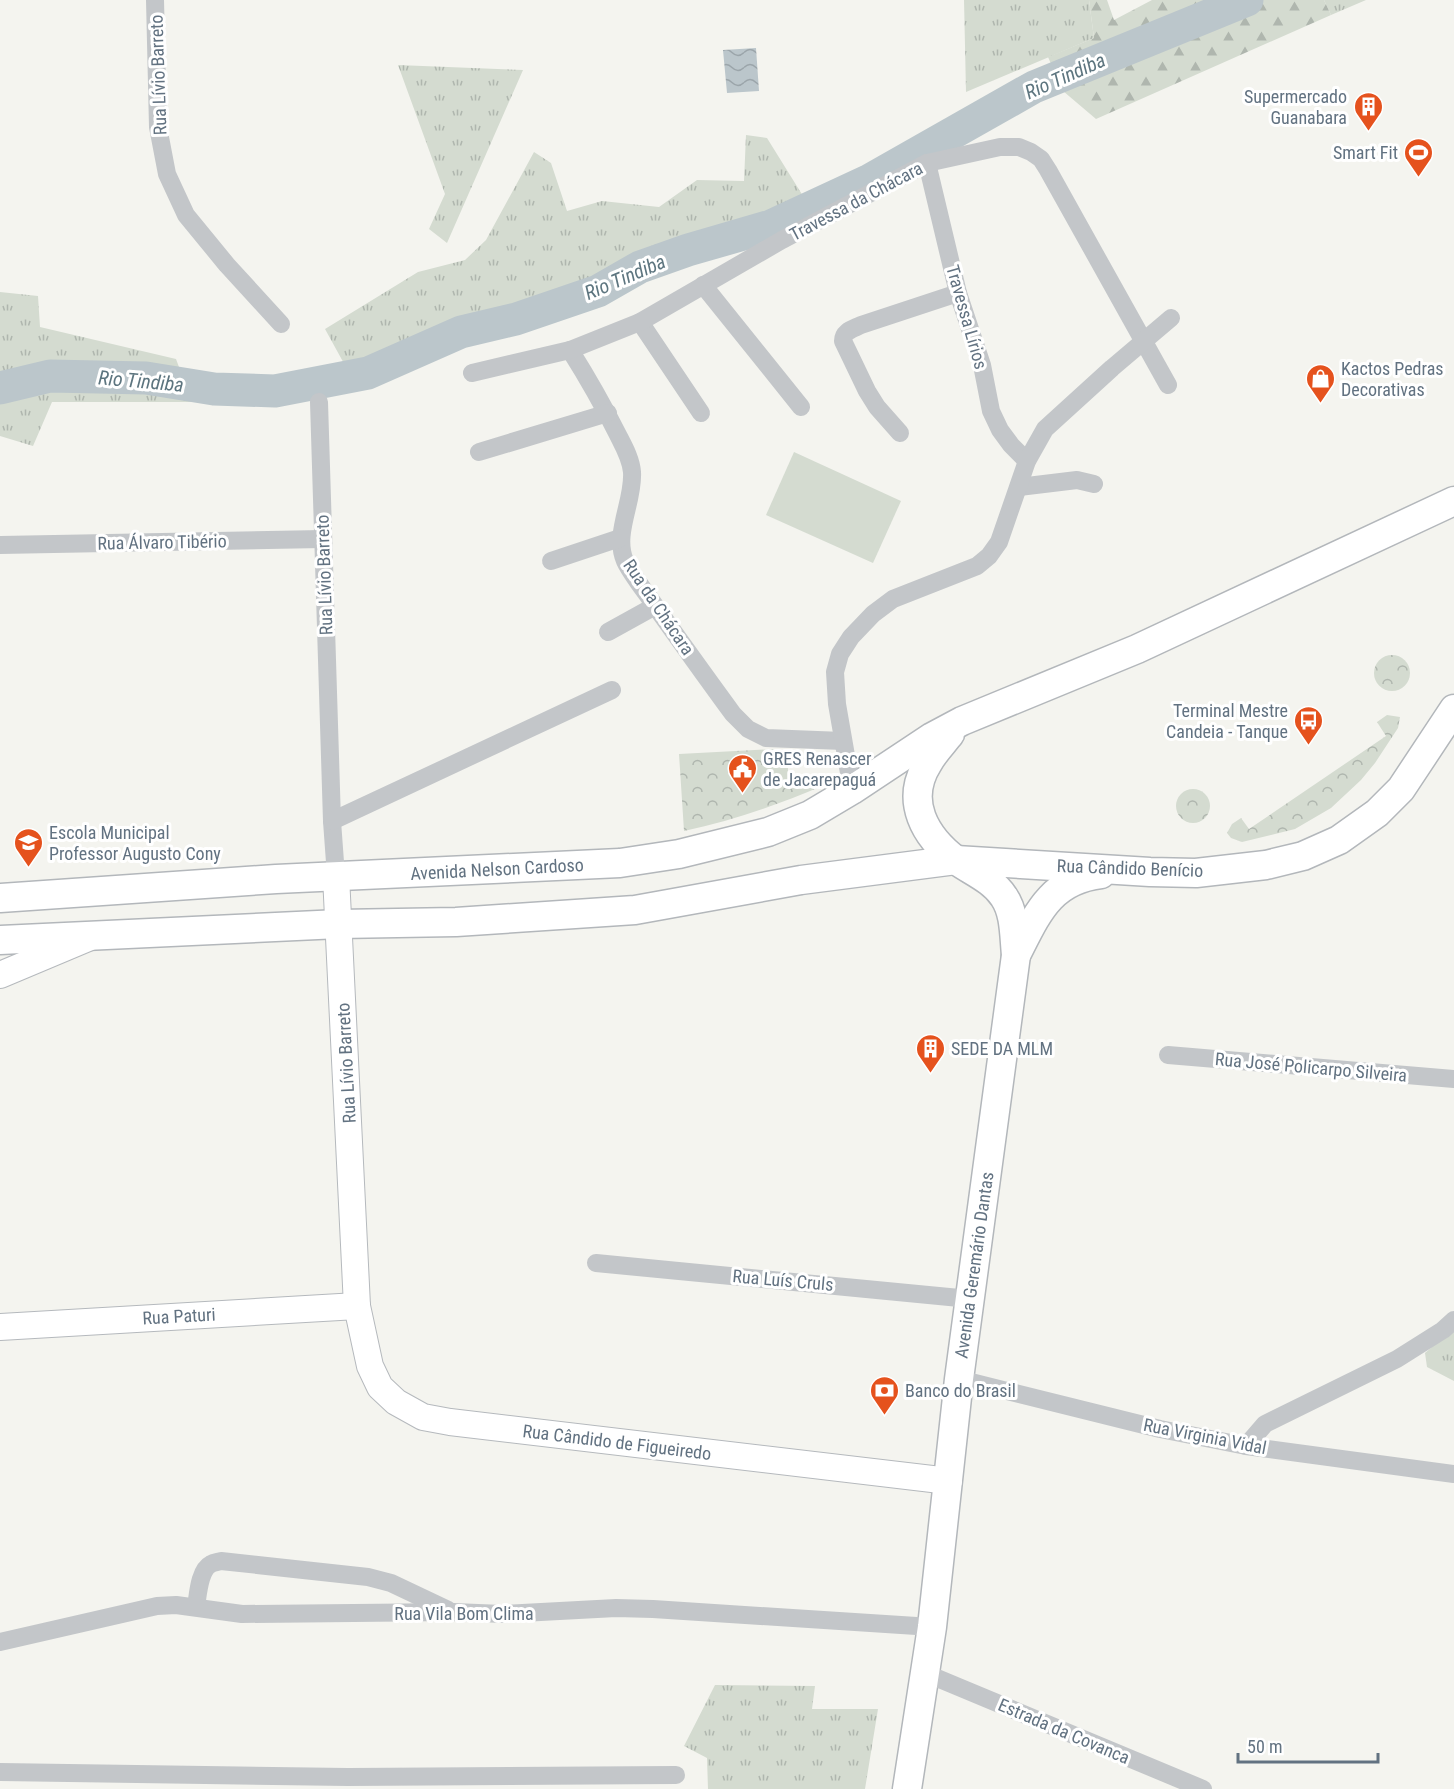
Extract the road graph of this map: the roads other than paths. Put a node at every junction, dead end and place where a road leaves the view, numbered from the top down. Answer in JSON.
{"nodes":[{"id":1,"x":155,"y":0,"type":"edge"},
{"id":2,"x":927,"y":163,"type":"junction"},
{"id":3,"x":703,"y":285,"type":"junction"},
{"id":4,"x":958,"y":293,"type":"junction"},
{"id":5,"x":1171,"y":318,"type":"dead end"},
{"id":6,"x":640,"y":322,"type":"junction"},
{"id":7,"x":281,"y":324,"type":"dead end"},
{"id":8,"x":1142,"y":341,"type":"junction"},
{"id":9,"x":570,"y":350,"type":"junction"},
{"id":10,"x":472,"y":373,"type":"dead end"},
{"id":11,"x":1168,"y":385,"type":"dead end"},
{"id":12,"x":319,"y":402,"type":"dead end"},
{"id":13,"x":801,"y":407,"type":"dead end"},
{"id":14,"x":608,"y":413,"type":"junction"},
{"id":15,"x":701,"y":413,"type":"dead end"},
{"id":16,"x":900,"y":433,"type":"dead end"},
{"id":17,"x":479,"y":452,"type":"dead end"},
{"id":18,"x":1027,"y":461,"type":"junction"},
{"id":19,"x":1094,"y":484,"type":"dead end"},
{"id":20,"x":1019,"y":487,"type":"junction"},
{"id":21,"x":1448,"y":507,"type":"edge"},
{"id":22,"x":620,"y":538,"type":"junction"},
{"id":23,"x":323,"y":539,"type":"junction"},
{"id":24,"x":0,"y":545,"type":"edge"},
{"id":25,"x":550,"y":561,"type":"dead end"},
{"id":26,"x":655,"y":606,"type":"junction"},
{"id":27,"x":608,"y":632,"type":"dead end"},
{"id":28,"x":612,"y":690,"type":"dead end"},
{"id":29,"x":1454,"y":709,"type":"edge"},
{"id":30,"x":962,"y":721,"type":"junction"},
{"id":31,"x":843,"y":741,"type":"junction"},
{"id":32,"x":852,"y":790,"type":"junction"},
{"id":33,"x":332,"y":821,"type":"junction"},
{"id":34,"x":956,"y":860,"type":"junction"},
{"id":35,"x":1121,"y":871,"type":"junction"},
{"id":36,"x":336,"y":876,"type":"junction"},
{"id":37,"x":0,"y":898,"type":"edge"},
{"id":38,"x":339,"y":924,"type":"junction"},
{"id":39,"x":92,"y":936,"type":"junction"},
{"id":40,"x":0,"y":940,"type":"edge"},
{"id":41,"x":1016,"y":955,"type":"junction"},
{"id":42,"x":0,"y":975,"type":"edge"},
{"id":43,"x":1168,"y":1055,"type":"dead end"},
{"id":44,"x":1454,"y":1079,"type":"edge"},
{"id":45,"x":596,"y":1263,"type":"dead end"},
{"id":46,"x":970,"y":1299,"type":"junction"},
{"id":47,"x":357,"y":1306,"type":"junction"},
{"id":48,"x":1454,"y":1320,"type":"edge"},
{"id":49,"x":0,"y":1327,"type":"edge"},
{"id":50,"x":959,"y":1379,"type":"junction"},
{"id":51,"x":1246,"y":1446,"type":"junction"},
{"id":52,"x":1454,"y":1474,"type":"edge"},
{"id":53,"x":949,"y":1481,"type":"junction"},
{"id":54,"x":196,"y":1607,"type":"junction"},
{"id":55,"x":453,"y":1612,"type":"junction"},
{"id":56,"x":932,"y":1627,"type":"junction"},
{"id":57,"x":0,"y":1642,"type":"edge"},
{"id":58,"x":925,"y":1673,"type":"junction"},
{"id":59,"x":0,"y":1772,"type":"edge"},
{"id":60,"x":676,"y":1775,"type":"dead end"},
{"id":61,"x":907,"y":1789,"type":"edge"},
{"id":62,"x":1203,"y":1789,"type":"edge"}],
"edges":[{"from":1,"to":7,"type":"street","name":"Rua Lívio Barreto"},
{"from":2,"to":3,"type":"street","name":"Travessa da Chácara"},
{"from":2,"to":4,"type":"street","name":"Travessa Lírios"},
{"from":2,"to":8,"type":"street","name":"Travessa da Chácara"},
{"from":3,"to":6,"type":"street","name":"Travessa da Chácara"},
{"from":3,"to":13,"type":"street"},
{"from":4,"to":16,"type":"street"},
{"from":4,"to":18,"type":"street","name":"Travessa Lírios"},
{"from":5,"to":8,"type":"street"},
{"from":6,"to":9,"type":"street","name":"Travessa da Chácara"},
{"from":6,"to":15,"type":"street"},
{"from":8,"to":11,"type":"street","name":"Travessa da Chácara"},
{"from":8,"to":18,"type":"street"},
{"from":9,"to":10,"type":"street","name":"Travessa da Chácara"},
{"from":9,"to":14,"type":"street","name":"Rua da Chácara"},
{"from":12,"to":23,"type":"street","name":"Rua Lívio Barreto"},
{"from":14,"to":17,"type":"street"},
{"from":14,"to":22,"type":"street","name":"Rua da Chácara"},
{"from":18,"to":20,"type":"street"},
{"from":19,"to":20,"type":"street"},
{"from":20,"to":31,"type":"street"},
{"from":21,"to":30,"type":"main road"},
{"from":22,"to":25,"type":"street"},
{"from":22,"to":26,"type":"street","name":"Rua da Chácara"},
{"from":23,"to":24,"type":"street","name":"Rua Álvaro Tibério"},
{"from":23,"to":33,"type":"street","name":"Rua Lívio Barreto"},
{"from":26,"to":27,"type":"street"},
{"from":26,"to":31,"type":"street","name":"Rua da Chácara"},
{"from":28,"to":33,"type":"street"},
{"from":29,"to":35,"type":"main road","name":"Rua Cândido Benício"},
{"from":30,"to":32,"type":"main road","name":"Avenida Nelson Cardoso"},
{"from":30,"to":34,"type":"main road","name":"Avenida Geremário Dantas"},
{"from":31,"to":32,"type":"street"},
{"from":32,"to":36,"type":"main road","name":"Avenida Nelson Cardoso"},
{"from":33,"to":36,"type":"street","name":"Rua Lívio Barreto"},
{"from":34,"to":35,"type":"main road","name":"Rua Cândido Benício"},
{"from":34,"to":38,"type":"main road"},
{"from":34,"to":41,"type":"main road","name":"Avenida Geremário Dantas"},
{"from":35,"to":41,"type":"main road","name":"Avenida Geremário Dantas"},
{"from":36,"to":37,"type":"main road","name":"Avenida Nelson Cardoso"},
{"from":36,"to":38,"type":"street","name":"Rua Lívio Barreto"},
{"from":38,"to":39,"type":"main road"},
{"from":38,"to":47,"type":"street","name":"Rua Lívio Barreto"},
{"from":39,"to":40,"type":"main road"},
{"from":39,"to":42,"type":"street"},
{"from":41,"to":46,"type":"main road","name":"Avenida Geremário Dantas"},
{"from":43,"to":44,"type":"street","name":"Rua José Policarpo Silveira"},
{"from":45,"to":46,"type":"street","name":"Rua Luís Cruls"},
{"from":46,"to":50,"type":"main road","name":"Avenida Geremário Dantas"},
{"from":47,"to":49,"type":"street","name":"Rua Paturi"},
{"from":47,"to":53,"type":"street","name":"Rua Cândido de Figueiredo"},
{"from":48,"to":51,"type":"street"},
{"from":50,"to":51,"type":"street","name":"Rua Virginia Vidal"},
{"from":50,"to":53,"type":"main road","name":"Avenida Geremário Dantas"},
{"from":51,"to":52,"type":"street","name":"Rua Virginia Vidal"},
{"from":53,"to":56,"type":"main road","name":"Avenida Geremário Dantas"},
{"from":54,"to":55,"type":"street","name":"Rua Vila Bom Clima"},
{"from":54,"to":55,"type":"street"},
{"from":54,"to":57,"type":"street","name":"Rua Vila Bom Clima"},
{"from":55,"to":56,"type":"street","name":"Rua Vila Bom Clima"},
{"from":56,"to":58,"type":"main road","name":"Avenida Geremário Dantas"},
{"from":58,"to":61,"type":"main road","name":"Avenida Geremário Dantas"},
{"from":58,"to":62,"type":"street","name":"Estrada da Covanca"},
{"from":59,"to":60,"type":"street"}]}
